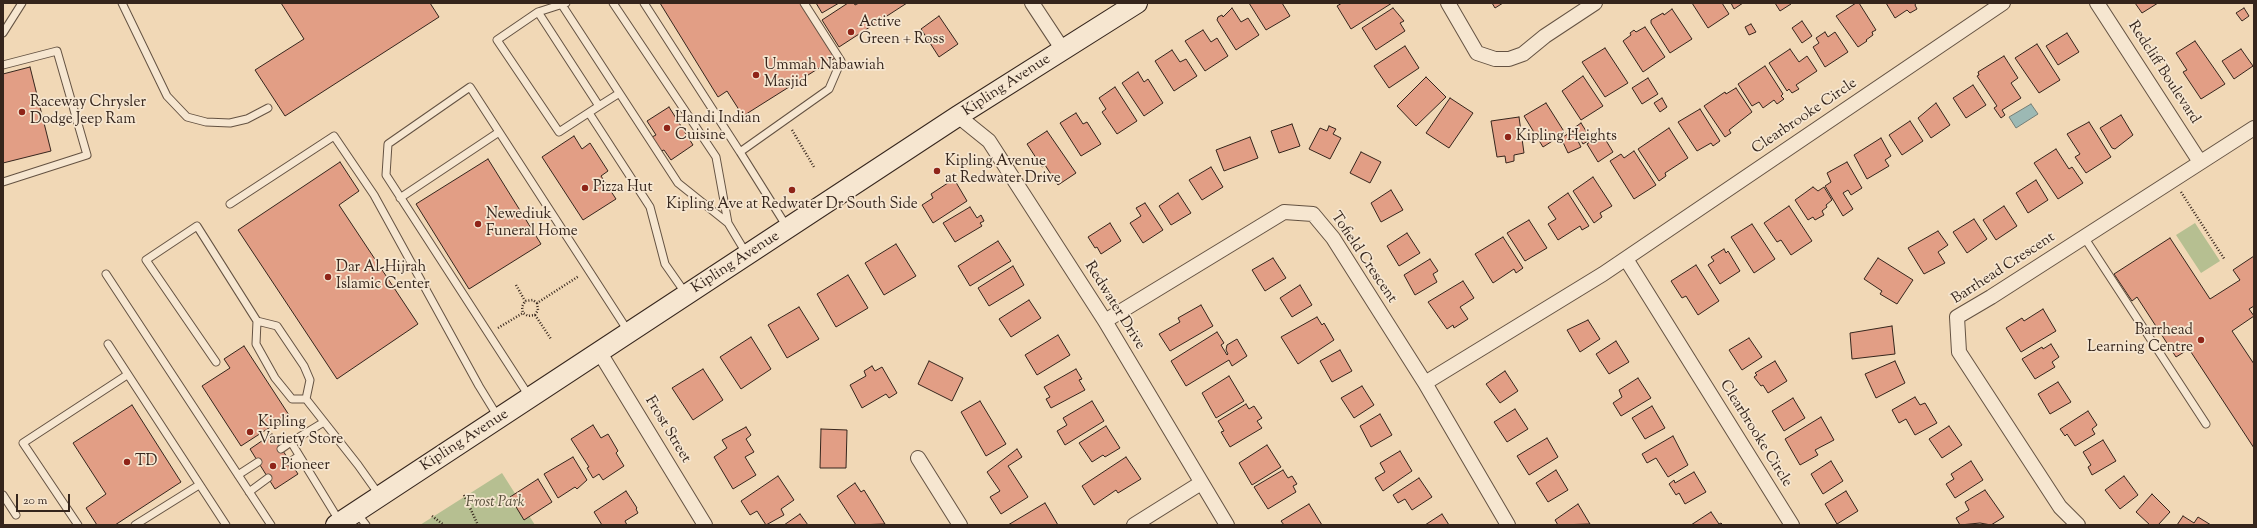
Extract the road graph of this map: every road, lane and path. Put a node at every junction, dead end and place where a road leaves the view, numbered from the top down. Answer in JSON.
{"nodes":[{"id":1,"x":22,"y":3,"type":"edge"},
{"id":2,"x":122,"y":3,"type":"edge"},
{"id":3,"x":613,"y":3,"type":"edge"},
{"id":4,"x":644,"y":3,"type":"edge"},
{"id":5,"x":804,"y":3,"type":"edge"},
{"id":6,"x":1032,"y":3,"type":"edge"},
{"id":7,"x":1137,"y":3,"type":"edge"},
{"id":8,"x":1448,"y":3,"type":"edge"},
{"id":9,"x":1595,"y":3,"type":"edge"},
{"id":10,"x":2003,"y":3,"type":"edge"},
{"id":11,"x":2097,"y":3,"type":"edge"},
{"id":12,"x":564,"y":4,"type":"edge"},
{"id":13,"x":538,"y":12,"type":"junction"},
{"id":14,"x":3,"y":33,"type":"edge"},
{"id":15,"x":1063,"y":50,"type":"junction"},
{"id":16,"x":3,"y":65,"type":"edge"},
{"id":17,"x":618,"y":94,"type":"junction"},
{"id":18,"x":599,"y":106,"type":"junction"},
{"id":19,"x":268,"y":108,"type":"dead end"},
{"id":20,"x":589,"y":113,"type":"junction"},
{"id":21,"x":958,"y":116,"type":"junction"},
{"id":22,"x":786,"y":120,"type":"junction"},
{"id":23,"x":2254,"y":128,"type":"edge"},
{"id":24,"x":500,"y":132,"type":"junction"},
{"id":25,"x":740,"y":152,"type":"junction"},
{"id":26,"x":2200,"y":162,"type":"junction"},
{"id":27,"x":814,"y":168,"type":"dead end"},
{"id":28,"x":2173,"y":180,"type":"junction"},
{"id":29,"x":3,"y":182,"type":"edge"},
{"id":30,"x":400,"y":198,"type":"junction"},
{"id":31,"x":230,"y":204,"type":"dead end"},
{"id":32,"x":728,"y":223,"type":"junction"},
{"id":33,"x":788,"y":229,"type":"junction"},
{"id":34,"x":2084,"y":237,"type":"junction"},
{"id":35,"x":748,"y":255,"type":"junction"},
{"id":36,"x":1626,"y":259,"type":"junction"},
{"id":37,"x":2225,"y":260,"type":"dead end"},
{"id":38,"x":589,"y":270,"type":"junction"},
{"id":39,"x":106,"y":274,"type":"dead end"},
{"id":40,"x":516,"y":286,"type":"dead end"},
{"id":41,"x":686,"y":296,"type":"junction"},
{"id":42,"x":525,"y":301,"type":"junction"},
{"id":43,"x":537,"y":303,"type":"junction"},
{"id":44,"x":523,"y":312,"type":"junction"},
{"id":45,"x":535,"y":315,"type":"junction"},
{"id":46,"x":257,"y":320,"type":"junction"},
{"id":47,"x":1105,"y":321,"type":"junction"},
{"id":48,"x":629,"y":333,"type":"junction"},
{"id":49,"x":488,"y":334,"type":"junction"},
{"id":50,"x":551,"y":339,"type":"dead end"},
{"id":51,"x":108,"y":344,"type":"dead end"},
{"id":52,"x":600,"y":353,"type":"junction"},
{"id":53,"x":216,"y":362,"type":"dead end"},
{"id":54,"x":127,"y":375,"type":"junction"},
{"id":55,"x":1425,"y":383,"type":"junction"},
{"id":56,"x":531,"y":398,"type":"junction"},
{"id":57,"x":306,"y":399,"type":"junction"},
{"id":58,"x":499,"y":418,"type":"junction"},
{"id":59,"x":324,"y":422,"type":"junction"},
{"id":60,"x":2206,"y":424,"type":"dead end"},
{"id":61,"x":291,"y":442,"type":"junction"},
{"id":62,"x":281,"y":448,"type":"dead end"},
{"id":63,"x":299,"y":456,"type":"junction"},
{"id":64,"x":918,"y":458,"type":"dead end"},
{"id":65,"x":258,"y":462,"type":"dead end"},
{"id":66,"x":290,"y":462,"type":"dead end"},
{"id":67,"x":238,"y":475,"type":"junction"},
{"id":68,"x":268,"y":478,"type":"dead end"},
{"id":69,"x":1201,"y":483,"type":"junction"},
{"id":70,"x":199,"y":485,"type":"junction"},
{"id":71,"x":249,"y":492,"type":"junction"},
{"id":72,"x":3,"y":495,"type":"edge"},
{"id":73,"x":464,"y":495,"type":"dead end"},
{"id":74,"x":380,"y":496,"type":"junction"},
{"id":75,"x":16,"y":515,"type":"dead end"},
{"id":76,"x":432,"y":516,"type":"dead end"},
{"id":77,"x":349,"y":521,"type":"edge"},
{"id":78,"x":78,"y":525,"type":"edge"},
{"id":79,"x":135,"y":525,"type":"edge"},
{"id":80,"x":226,"y":525,"type":"edge"},
{"id":81,"x":271,"y":525,"type":"edge"},
{"id":82,"x":444,"y":525,"type":"edge"},
{"id":83,"x":478,"y":525,"type":"edge"},
{"id":84,"x":705,"y":525,"type":"edge"},
{"id":85,"x":960,"y":525,"type":"edge"},
{"id":86,"x":1134,"y":525,"type":"edge"},
{"id":87,"x":1227,"y":525,"type":"edge"},
{"id":88,"x":1508,"y":525,"type":"edge"},
{"id":89,"x":1792,"y":525,"type":"edge"},
{"id":90,"x":2078,"y":525,"type":"edge"}],
"edges":[{"from":1,"to":14,"type":"lane"},
{"from":2,"to":19,"type":"lane"},
{"from":3,"to":32,"type":"lane"},
{"from":4,"to":25,"type":"lane"},
{"from":5,"to":22,"type":"lane"},
{"from":6,"to":15,"type":"street"},
{"from":7,"to":15,"type":"main road","name":"Kipling Avenue"},
{"from":8,"to":9,"type":"street"},
{"from":10,"to":36,"type":"street","name":"Clearbrooke Circle"},
{"from":11,"to":26,"type":"street","name":"Redcliff Boulevard"},
{"from":12,"to":13,"type":"lane"},
{"from":12,"to":17,"type":"lane"},
{"from":13,"to":18,"type":"lane"},
{"from":13,"to":20,"type":"lane"},
{"from":15,"to":21,"type":"main road","name":"Kipling Avenue"},
{"from":16,"to":29,"type":"lane"},
{"from":17,"to":18,"type":"lane"},
{"from":17,"to":32,"type":"lane"},
{"from":18,"to":20,"type":"lane"},
{"from":20,"to":41,"type":"lane"},
{"from":21,"to":33,"type":"main road","name":"Kipling Avenue"},
{"from":21,"to":47,"type":"street","name":"Redwater Drive"},
{"from":22,"to":25,"type":"lane"},
{"from":22,"to":27,"type":"path"},
{"from":23,"to":26,"type":"street","name":"Barrhead Crescent"},
{"from":24,"to":30,"type":"lane"},
{"from":24,"to":30,"type":"lane"},
{"from":24,"to":38,"type":"lane"},
{"from":25,"to":33,"type":"lane"},
{"from":26,"to":28,"type":"street","name":"Barrhead Crescent"},
{"from":28,"to":34,"type":"street","name":"Barrhead Crescent"},
{"from":28,"to":37,"type":"path"},
{"from":30,"to":49,"type":"lane"},
{"from":31,"to":58,"type":"lane"},
{"from":32,"to":35,"type":"lane"},
{"from":33,"to":35,"type":"main road","name":"Kipling Avenue"},
{"from":34,"to":60,"type":"lane"},
{"from":34,"to":90,"type":"street","name":"Barrhead Crescent"},
{"from":35,"to":41,"type":"main road","name":"Kipling Avenue"},
{"from":36,"to":55,"type":"street","name":"Clearbrooke Circle"},
{"from":36,"to":89,"type":"street","name":"Clearbrooke Circle"},
{"from":38,"to":43,"type":"path"},
{"from":38,"to":48,"type":"lane"},
{"from":39,"to":67,"type":"lane"},
{"from":40,"to":42,"type":"path"},
{"from":41,"to":48,"type":"main road","name":"Kipling Avenue"},
{"from":42,"to":43,"type":"path"},
{"from":42,"to":44,"type":"path"},
{"from":43,"to":45,"type":"path"},
{"from":44,"to":45,"type":"path"},
{"from":44,"to":49,"type":"path"},
{"from":45,"to":50,"type":"path"},
{"from":46,"to":53,"type":"lane"},
{"from":46,"to":57,"type":"lane"},
{"from":46,"to":57,"type":"lane"},
{"from":47,"to":55,"type":"street","name":"Tofield Crescent"},
{"from":47,"to":69,"type":"street","name":"Redwater Drive"},
{"from":48,"to":52,"type":"main road","name":"Kipling Avenue"},
{"from":49,"to":56,"type":"lane"},
{"from":51,"to":54,"type":"lane"},
{"from":52,"to":56,"type":"main road","name":"Kipling Avenue"},
{"from":52,"to":84,"type":"street","name":"Frost Street"},
{"from":54,"to":70,"type":"lane"},
{"from":54,"to":78,"type":"lane"},
{"from":55,"to":88,"type":"street","name":"Tofield Crescent"},
{"from":56,"to":58,"type":"main road","name":"Kipling Avenue"},
{"from":57,"to":59,"type":"lane"},
{"from":58,"to":74,"type":"main road","name":"Kipling Avenue"},
{"from":59,"to":61,"type":"lane"},
{"from":59,"to":74,"type":"lane"},
{"from":61,"to":62,"type":"lane"},
{"from":61,"to":63,"type":"lane"},
{"from":63,"to":66,"type":"lane"},
{"from":63,"to":77,"type":"lane"},
{"from":64,"to":85,"type":"street"},
{"from":65,"to":67,"type":"lane"},
{"from":67,"to":71,"type":"lane"},
{"from":68,"to":71,"type":"lane"},
{"from":69,"to":86,"type":"street"},
{"from":69,"to":87,"type":"street","name":"Redwater Drive"},
{"from":70,"to":79,"type":"lane"},
{"from":70,"to":80,"type":"lane"},
{"from":71,"to":81,"type":"lane"},
{"from":72,"to":75,"type":"lane"},
{"from":73,"to":83,"type":"path"},
{"from":74,"to":77,"type":"main road","name":"Kipling Avenue"},
{"from":76,"to":82,"type":"path"}]}
